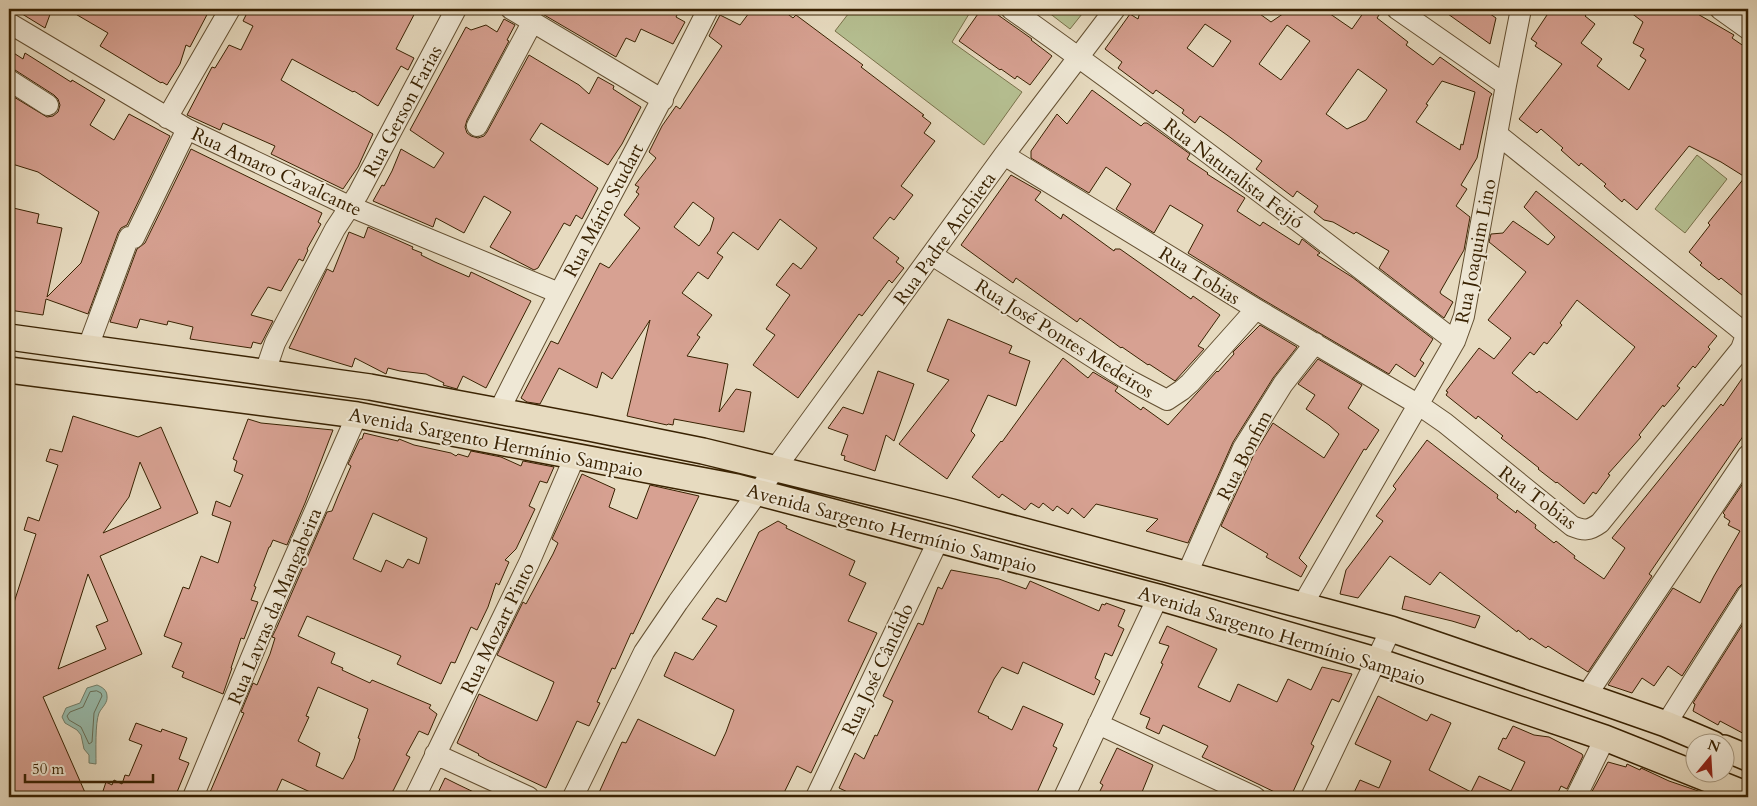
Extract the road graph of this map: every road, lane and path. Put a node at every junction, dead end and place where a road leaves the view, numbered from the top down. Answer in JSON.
{"nodes":[{"id":1,"x":230,"y":9,"type":"edge"},
{"id":2,"x":456,"y":9,"type":"edge"},
{"id":3,"x":511,"y":9,"type":"edge"},
{"id":4,"x":708,"y":9,"type":"edge"},
{"id":5,"x":1012,"y":9,"type":"edge"},
{"id":6,"x":1115,"y":9,"type":"edge"},
{"id":7,"x":1397,"y":9,"type":"edge"},
{"id":8,"x":1521,"y":9,"type":"edge"},
{"id":9,"x":1720,"y":9,"type":"edge"},
{"id":10,"x":533,"y":22,"type":"junction"},
{"id":11,"x":9,"y":23,"type":"edge"},
{"id":12,"x":1748,"y":29,"type":"edge"},
{"id":13,"x":1078,"y":57,"type":"junction"},
{"id":14,"x":9,"y":80,"type":"edge"},
{"id":15,"x":1506,"y":85,"type":"junction"},
{"id":16,"x":663,"y":100,"type":"junction"},
{"id":17,"x":48,"y":105,"type":"dead end"},
{"id":18,"x":167,"y":118,"type":"junction"},
{"id":19,"x":477,"y":126,"type":"dead end"},
{"id":20,"x":187,"y":129,"type":"junction"},
{"id":21,"x":1497,"y":134,"type":"junction"},
{"id":22,"x":1004,"y":155,"type":"junction"},
{"id":23,"x":349,"y":206,"type":"junction"},
{"id":24,"x":932,"y":255,"type":"junction"},
{"id":25,"x":559,"y":293,"type":"junction"},
{"id":26,"x":1256,"y":309,"type":"junction"},
{"id":27,"x":9,"y":336,"type":"edge"},
{"id":28,"x":1456,"y":341,"type":"junction"},
{"id":29,"x":1315,"y":343,"type":"junction"},
{"id":30,"x":88,"y":347,"type":"junction"},
{"id":31,"x":9,"y":370,"type":"edge"},
{"id":32,"x":265,"y":372,"type":"junction"},
{"id":33,"x":1419,"y":405,"type":"junction"},
{"id":34,"x":499,"y":411,"type":"junction"},
{"id":35,"x":358,"y":415,"type":"junction"},
{"id":36,"x":1748,"y":455,"type":"edge"},
{"id":37,"x":575,"y":456,"type":"junction"},
{"id":38,"x":775,"y":469,"type":"junction"},
{"id":39,"x":758,"y":493,"type":"junction"},
{"id":40,"x":938,"y":541,"type":"junction"},
{"id":41,"x":1187,"y":574,"type":"junction"},
{"id":42,"x":1748,"y":594,"type":"edge"},
{"id":43,"x":1158,"y":597,"type":"junction"},
{"id":44,"x":1303,"y":604,"type":"junction"},
{"id":45,"x":1391,"y":629,"type":"junction"},
{"id":46,"x":1376,"y":660,"type":"junction"},
{"id":47,"x":1586,"y":696,"type":"junction"},
{"id":48,"x":1098,"y":724,"type":"junction"},
{"id":49,"x":1666,"y":724,"type":"junction"},
{"id":50,"x":1690,"y":734,"type":"edge"},
{"id":51,"x":1605,"y":738,"type":"junction"},
{"id":52,"x":1734,"y":752,"type":"edge"},
{"id":53,"x":435,"y":754,"type":"junction"},
{"id":54,"x":1748,"y":758,"type":"edge"},
{"id":55,"x":1748,"y":796,"type":"edge"},
{"id":56,"x":193,"y":797,"type":"edge"},
{"id":57,"x":415,"y":797,"type":"edge"},
{"id":58,"x":529,"y":797,"type":"edge"},
{"id":59,"x":573,"y":797,"type":"edge"},
{"id":60,"x":816,"y":797,"type":"edge"},
{"id":61,"x":1064,"y":797,"type":"edge"},
{"id":62,"x":1255,"y":797,"type":"edge"},
{"id":63,"x":1311,"y":797,"type":"edge"},
{"id":64,"x":1576,"y":797,"type":"edge"}],
"edges":[{"from":1,"to":18,"type":"street"},
{"from":2,"to":23,"type":"street","name":"Rua Gerson Farias"},
{"from":3,"to":10,"type":"street"},
{"from":4,"to":16,"type":"street","name":"Rua Mário Studart"},
{"from":5,"to":13,"type":"street","name":"Rua Naturalista Feijó"},
{"from":6,"to":13,"type":"street","name":"Rua Padre Anchieta"},
{"from":7,"to":15,"type":"street"},
{"from":8,"to":15,"type":"street","name":"Rua Joaquim Lino"},
{"from":9,"to":12,"type":"street"},
{"from":10,"to":16,"type":"street"},
{"from":10,"to":19,"type":"street"},
{"from":11,"to":18,"type":"street","name":"Rua Amaro Cavalcante"},
{"from":13,"to":22,"type":"street","name":"Rua Padre Anchieta"},
{"from":13,"to":28,"type":"street","name":"Rua Naturalista Feijó"},
{"from":14,"to":17,"type":"street"},
{"from":15,"to":21,"type":"street","name":"Rua Joaquim Lino"},
{"from":16,"to":25,"type":"street","name":"Rua Mário Studart"},
{"from":18,"to":20,"type":"street","name":"Rua Amaro Cavalcante"},
{"from":20,"to":23,"type":"street","name":"Rua Amaro Cavalcante"},
{"from":20,"to":30,"type":"street"},
{"from":21,"to":28,"type":"street","name":"Rua Joaquim Lino"},
{"from":21,"to":33,"type":"street","name":"Rua Tobias"},
{"from":22,"to":24,"type":"street","name":"Rua Padre Anchieta"},
{"from":22,"to":26,"type":"street","name":"Rua Tobias"},
{"from":23,"to":25,"type":"street","name":"Rua Amaro Cavalcante"},
{"from":23,"to":32,"type":"street","name":"Rua Gerson Farias"},
{"from":24,"to":26,"type":"street","name":"Rua José Pontes Medeiros"},
{"from":24,"to":38,"type":"street","name":"Rua Padre Anchieta"},
{"from":25,"to":34,"type":"street","name":"Rua Mário Studart"},
{"from":26,"to":29,"type":"street","name":"Rua Tobias"},
{"from":27,"to":30,"type":"main road","name":"Avenida Sargento Hermínio Sampaio"},
{"from":28,"to":33,"type":"street","name":"Rua Joaquim Lino"},
{"from":29,"to":33,"type":"street","name":"Rua Tobias"},
{"from":29,"to":41,"type":"street","name":"Rua Bonfim"},
{"from":30,"to":32,"type":"main road","name":"Avenida Sargento Hermínio Sampaio"},
{"from":31,"to":35,"type":"main road","name":"Avenida Sargento Hermínio Sampaio"},
{"from":32,"to":34,"type":"main road","name":"Avenida Sargento Hermínio Sampaio"},
{"from":33,"to":44,"type":"street","name":"Rua Joaquim Lino"},
{"from":34,"to":38,"type":"main road","name":"Avenida Sargento Hermínio Sampaio"},
{"from":35,"to":37,"type":"main road","name":"Avenida Sargento Hermínio Sampaio"},
{"from":35,"to":56,"type":"street","name":"Rua Lavras da Mangabeira"},
{"from":36,"to":47,"type":"street"},
{"from":37,"to":39,"type":"main road","name":"Avenida Sargento Hermínio Sampaio"},
{"from":37,"to":53,"type":"street","name":"Rua Mozart Pinto"},
{"from":38,"to":39,"type":"street","name":"Rua Padre Anchieta"},
{"from":38,"to":41,"type":"main road","name":"Avenida Sargento Hermínio Sampaio"},
{"from":39,"to":40,"type":"main road","name":"Avenida Sargento Hermínio Sampaio"},
{"from":39,"to":59,"type":"street","name":"Rua Padre Anchieta"},
{"from":40,"to":43,"type":"main road","name":"Avenida Sargento Hermínio Sampaio"},
{"from":40,"to":60,"type":"street","name":"Rua José Cândido"},
{"from":41,"to":44,"type":"main road","name":"Avenida Sargento Hermínio Sampaio"},
{"from":42,"to":49,"type":"street"},
{"from":43,"to":46,"type":"main road","name":"Avenida Sargento Hermínio Sampaio"},
{"from":43,"to":48,"type":"street"},
{"from":44,"to":45,"type":"main road","name":"Avenida Sargento Hermínio Sampaio"},
{"from":45,"to":46,"type":"street"},
{"from":45,"to":47,"type":"main road","name":"Avenida Sargento Hermínio Sampaio"},
{"from":46,"to":51,"type":"main road","name":"Avenida Sargento Hermínio Sampaio"},
{"from":46,"to":63,"type":"street"},
{"from":47,"to":49,"type":"main road","name":"Avenida Sargento Hermínio Sampaio"},
{"from":48,"to":61,"type":"street"},
{"from":48,"to":62,"type":"street"},
{"from":49,"to":50,"type":"main road","name":"Avenida Sargento Hermínio Sampaio"},
{"from":51,"to":55,"type":"main road","name":"Avenida Sargento Hermínio Sampaio"},
{"from":51,"to":64,"type":"street"},
{"from":52,"to":54,"type":"main road"},
{"from":53,"to":57,"type":"street","name":"Rua Mozart Pinto"},
{"from":53,"to":58,"type":"street"}]}
